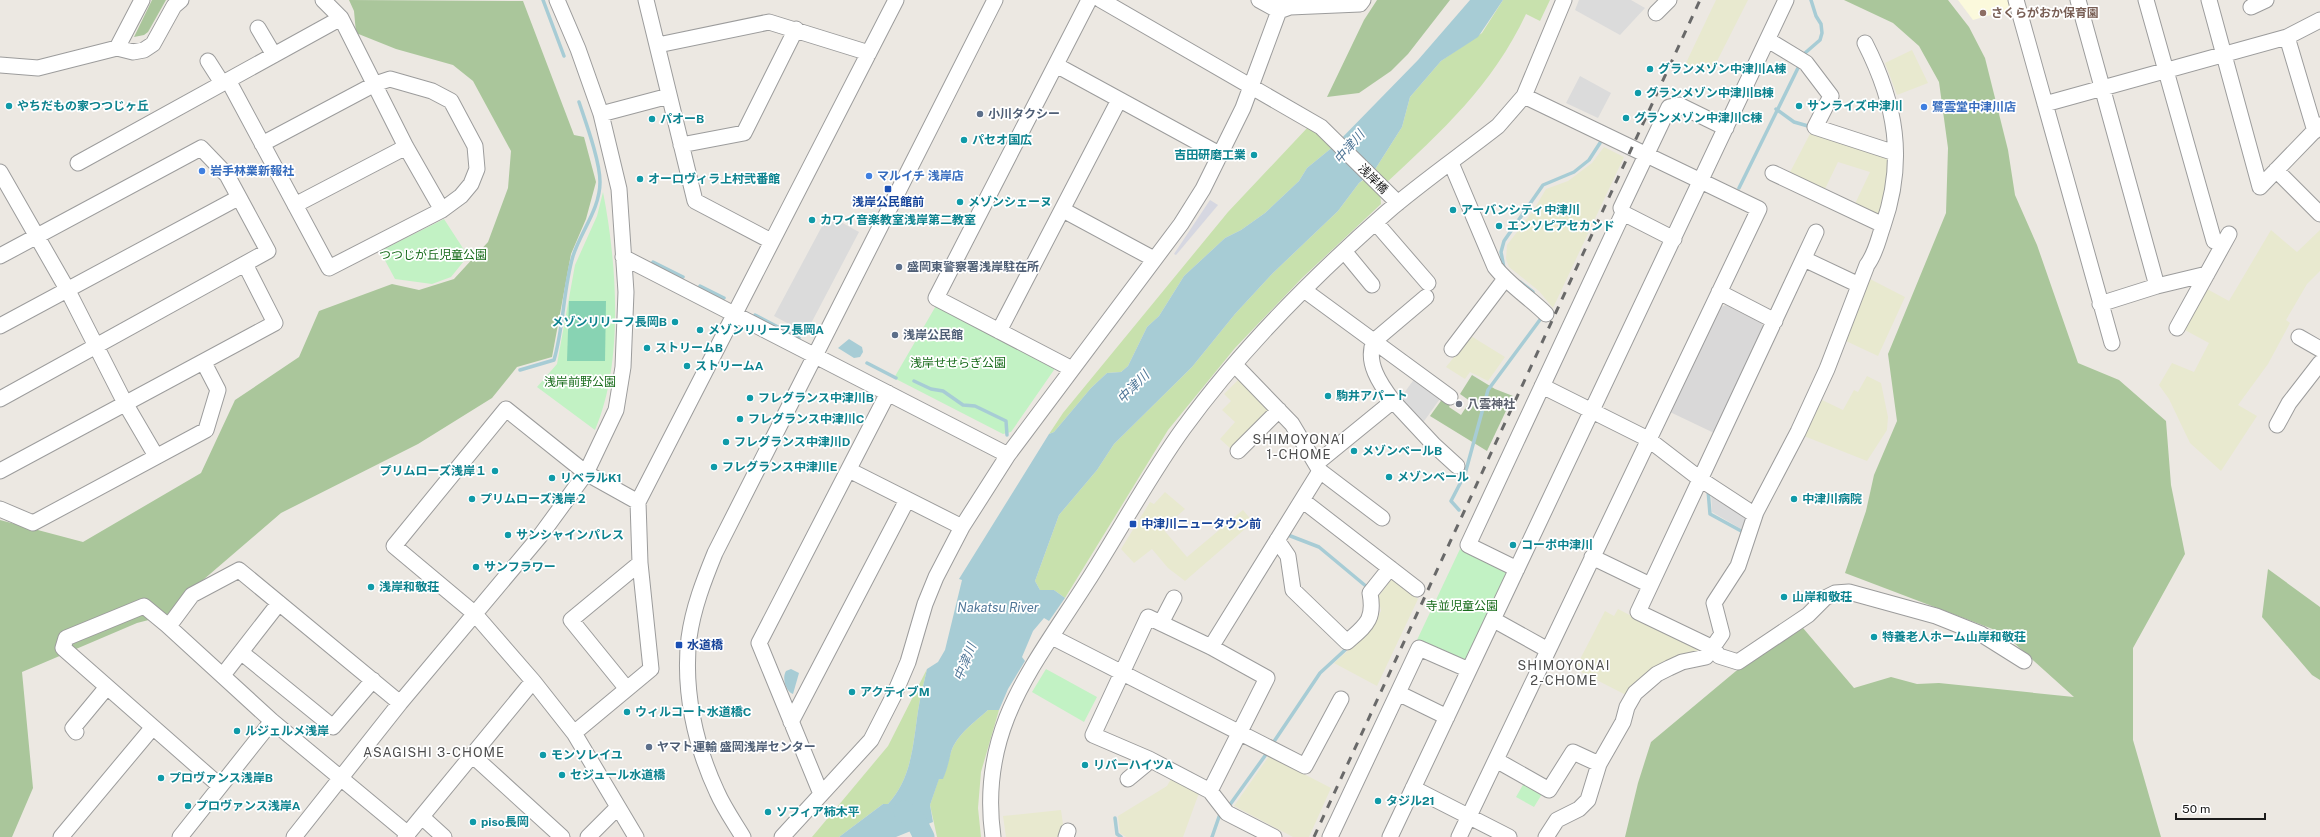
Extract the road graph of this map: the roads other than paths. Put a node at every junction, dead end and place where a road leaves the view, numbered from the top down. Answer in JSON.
{"nodes":[{"id":1,"x":142,"y":0,"type":"edge"},
{"id":2,"x":181,"y":0,"type":"edge"},
{"id":3,"x":323,"y":0,"type":"edge"},
{"id":4,"x":557,"y":0,"type":"edge"},
{"id":5,"x":646,"y":0,"type":"edge"},
{"id":6,"x":896,"y":0,"type":"edge"},
{"id":7,"x":995,"y":0,"type":"edge"},
{"id":8,"x":1089,"y":0,"type":"edge"},
{"id":9,"x":1101,"y":0,"type":"edge"},
{"id":10,"x":1259,"y":0,"type":"edge"},
{"id":11,"x":1363,"y":0,"type":"edge"},
{"id":12,"x":1564,"y":0,"type":"edge"},
{"id":13,"x":1669,"y":0,"type":"edge"},
{"id":14,"x":1786,"y":0,"type":"edge"},
{"id":15,"x":2016,"y":0,"type":"edge"},
{"id":16,"x":2078,"y":0,"type":"edge"},
{"id":17,"x":2146,"y":0,"type":"edge"},
{"id":18,"x":2209,"y":0,"type":"edge"},
{"id":19,"x":2266,"y":0,"type":"edge"},
{"id":20,"x":1281,"y":6,"type":"edge"},
{"id":21,"x":2250,"y":7,"type":"dead end"},
{"id":22,"x":1656,"y":13,"type":"dead end"},
{"id":23,"x":341,"y":18,"type":"junction"},
{"id":24,"x":2320,"y":20,"type":"edge"},
{"id":25,"x":258,"y":28,"type":"dead end"},
{"id":26,"x":796,"y":30,"type":"junction"},
{"id":27,"x":2287,"y":37,"type":"junction"},
{"id":28,"x":1768,"y":40,"type":"junction"},
{"id":29,"x":1865,"y":43,"type":"dead end"},
{"id":30,"x":658,"y":45,"type":"junction"},
{"id":31,"x":117,"y":48,"type":"junction"},
{"id":32,"x":869,"y":53,"type":"junction"},
{"id":33,"x":274,"y":55,"type":"junction"},
{"id":34,"x":2225,"y":55,"type":"junction"},
{"id":35,"x":208,"y":60,"type":"dead end"},
{"id":36,"x":0,"y":65,"type":"edge"},
{"id":37,"x":1056,"y":65,"type":"junction"},
{"id":38,"x":2166,"y":71,"type":"junction"},
{"id":39,"x":225,"y":82,"type":"junction"},
{"id":40,"x":375,"y":84,"type":"junction"},
{"id":41,"x":1253,"y":86,"type":"junction"},
{"id":42,"x":2102,"y":89,"type":"junction"},
{"id":43,"x":669,"y":96,"type":"junction"},
{"id":44,"x":1524,"y":96,"type":"junction"},
{"id":45,"x":1119,"y":100,"type":"junction"},
{"id":46,"x":2045,"y":104,"type":"junction"},
{"id":47,"x":600,"y":114,"type":"junction"},
{"id":48,"x":1726,"y":128,"type":"junction"},
{"id":49,"x":2318,"y":128,"type":"edge"},
{"id":50,"x":262,"y":144,"type":"junction"},
{"id":51,"x":681,"y":145,"type":"junction"},
{"id":52,"x":406,"y":147,"type":"junction"},
{"id":53,"x":1895,"y":153,"type":"junction"},
{"id":54,"x":1221,"y":155,"type":"junction"},
{"id":55,"x":1645,"y":155,"type":"junction"},
{"id":56,"x":78,"y":163,"type":"dead end"},
{"id":57,"x":1451,"y":163,"type":"junction"},
{"id":58,"x":2276,"y":170,"type":"junction"},
{"id":59,"x":0,"y":172,"type":"edge"},
{"id":60,"x":1773,"y":174,"type":"dead end"},
{"id":61,"x":1702,"y":182,"type":"junction"},
{"id":62,"x":238,"y":198,"type":"junction"},
{"id":63,"x":1394,"y":200,"type":"junction"},
{"id":64,"x":295,"y":205,"type":"junction"},
{"id":65,"x":442,"y":210,"type":"junction"},
{"id":66,"x":1063,"y":210,"type":"junction"},
{"id":67,"x":1622,"y":213,"type":"junction"},
{"id":68,"x":2320,"y":214,"type":"edge"},
{"id":69,"x":1376,"y":223,"type":"junction"},
{"id":70,"x":1884,"y":225,"type":"junction"},
{"id":71,"x":1816,"y":232,"type":"dead end"},
{"id":72,"x":2229,"y":234,"type":"dead end"},
{"id":73,"x":37,"y":237,"type":"junction"},
{"id":74,"x":1674,"y":239,"type":"junction"},
{"id":75,"x":771,"y":241,"type":"junction"},
{"id":76,"x":2214,"y":241,"type":"dead end"},
{"id":77,"x":1344,"y":251,"type":"junction"},
{"id":78,"x":0,"y":256,"type":"edge"},
{"id":79,"x":623,"y":257,"type":"junction"},
{"id":80,"x":1154,"y":259,"type":"junction"},
{"id":81,"x":1804,"y":259,"type":"junction"},
{"id":82,"x":245,"y":264,"type":"junction"},
{"id":83,"x":2207,"y":274,"type":"junction"},
{"id":84,"x":1505,"y":280,"type":"junction"},
{"id":85,"x":1372,"y":285,"type":"dead end"},
{"id":86,"x":1859,"y":285,"type":"junction"},
{"id":87,"x":2157,"y":286,"type":"junction"},
{"id":88,"x":67,"y":289,"type":"junction"},
{"id":89,"x":1304,"y":290,"type":"junction"},
{"id":90,"x":1719,"y":292,"type":"junction"},
{"id":91,"x":2100,"y":304,"type":"junction"},
{"id":92,"x":733,"y":314,"type":"junction"},
{"id":93,"x":1546,"y":314,"type":"dead end"},
{"id":94,"x":1775,"y":321,"type":"junction"},
{"id":95,"x":0,"y":326,"type":"edge"},
{"id":96,"x":2178,"y":328,"type":"dead end"},
{"id":97,"x":999,"y":331,"type":"junction"},
{"id":98,"x":2299,"y":337,"type":"dead end"},
{"id":99,"x":1374,"y":341,"type":"junction"},
{"id":100,"x":2112,"y":343,"type":"dead end"},
{"id":101,"x":96,"y":347,"type":"junction"},
{"id":102,"x":1452,"y":349,"type":"dead end"},
{"id":103,"x":2320,"y":349,"type":"edge"},
{"id":104,"x":815,"y":355,"type":"junction"},
{"id":105,"x":204,"y":363,"type":"junction"},
{"id":106,"x":2320,"y":363,"type":"edge"},
{"id":107,"x":1235,"y":365,"type":"junction"},
{"id":108,"x":1072,"y":369,"type":"junction"},
{"id":109,"x":1542,"y":386,"type":"junction"},
{"id":110,"x":888,"y":394,"type":"junction"},
{"id":111,"x":1450,"y":397,"type":"dead end"},
{"id":112,"x":0,"y":399,"type":"edge"},
{"id":113,"x":1393,"y":401,"type":"junction"},
{"id":114,"x":125,"y":402,"type":"junction"},
{"id":115,"x":1279,"y":410,"type":"junction"},
{"id":116,"x":1591,"y":412,"type":"junction"},
{"id":117,"x":2277,"y":425,"type":"dead end"},
{"id":118,"x":1648,"y":439,"type":"junction"},
{"id":119,"x":1238,"y":452,"type":"dead end"},
{"id":120,"x":1008,"y":455,"type":"junction"},
{"id":121,"x":156,"y":456,"type":"junction"},
{"id":122,"x":1457,"y":466,"type":"dead end"},
{"id":123,"x":1318,"y":467,"type":"junction"},
{"id":124,"x":849,"y":470,"type":"junction"},
{"id":125,"x":0,"y":471,"type":"edge"},
{"id":126,"x":586,"y":473,"type":"junction"},
{"id":127,"x":1700,"y":479,"type":"junction"},
{"id":128,"x":906,"y":500,"type":"junction"},
{"id":129,"x":1302,"y":500,"type":"junction"},
{"id":130,"x":638,"y":502,"type":"junction"},
{"id":131,"x":0,"y":509,"type":"edge"},
{"id":132,"x":1754,"y":515,"type":"junction"},
{"id":133,"x":1382,"y":518,"type":"dead end"},
{"id":134,"x":962,"y":527,"type":"junction"},
{"id":135,"x":1277,"y":540,"type":"junction"},
{"id":136,"x":1592,"y":557,"type":"junction"},
{"id":137,"x":640,"y":564,"type":"junction"},
{"id":138,"x":1390,"y":568,"type":"junction"},
{"id":139,"x":1517,"y":569,"type":"junction"},
{"id":140,"x":1650,"y":585,"type":"junction"},
{"id":141,"x":1417,"y":589,"type":"dead end"},
{"id":142,"x":1174,"y":598,"type":"dead end"},
{"id":143,"x":279,"y":603,"type":"junction"},
{"id":144,"x":474,"y":613,"type":"junction"},
{"id":145,"x":1494,"y":620,"type":"junction"},
{"id":146,"x":1162,"y":623,"type":"junction"},
{"id":147,"x":169,"y":626,"type":"junction"},
{"id":148,"x":1052,"y":637,"type":"junction"},
{"id":149,"x":1211,"y":647,"type":"junction"},
{"id":150,"x":1713,"y":648,"type":"junction"},
{"id":151,"x":1548,"y":650,"type":"junction"},
{"id":152,"x":242,"y":652,"type":"junction"},
{"id":153,"x":2024,"y":661,"type":"dead end"},
{"id":154,"x":1469,"y":670,"type":"junction"},
{"id":155,"x":1122,"y":672,"type":"junction"},
{"id":156,"x":223,"y":675,"type":"junction"},
{"id":157,"x":373,"y":680,"type":"junction"},
{"id":158,"x":532,"y":681,"type":"junction"},
{"id":159,"x":107,"y":687,"type":"junction"},
{"id":160,"x":627,"y":688,"type":"junction"},
{"id":161,"x":1398,"y":693,"type":"junction"},
{"id":162,"x":1341,"y":699,"type":"dead end"},
{"id":163,"x":400,"y":703,"type":"junction"},
{"id":164,"x":1447,"y":717,"type":"junction"},
{"id":165,"x":272,"y":721,"type":"junction"},
{"id":166,"x":791,"y":722,"type":"junction"},
{"id":167,"x":153,"y":728,"type":"junction"},
{"id":168,"x":76,"y":732,"type":"dead end"},
{"id":169,"x":574,"y":733,"type":"junction"},
{"id":170,"x":1239,"y":733,"type":"junction"},
{"id":171,"x":472,"y":755,"type":"junction"},
{"id":172,"x":1149,"y":759,"type":"junction"},
{"id":173,"x":1496,"y":760,"type":"junction"},
{"id":174,"x":1599,"y":764,"type":"junction"},
{"id":175,"x":1128,"y":778,"type":"dead end"},
{"id":176,"x":341,"y":779,"type":"junction"},
{"id":177,"x":220,"y":786,"type":"junction"},
{"id":178,"x":1413,"y":788,"type":"junction"},
{"id":179,"x":1210,"y":791,"type":"junction"},
{"id":180,"x":821,"y":794,"type":"junction"},
{"id":181,"x":618,"y":807,"type":"junction"},
{"id":182,"x":422,"y":817,"type":"junction"},
{"id":183,"x":1468,"y":817,"type":"junction"},
{"id":184,"x":1250,"y":832,"type":"edge"},
{"id":185,"x":406,"y":835,"type":"edge"},
{"id":186,"x":61,"y":837,"type":"edge"},
{"id":187,"x":180,"y":837,"type":"edge"},
{"id":188,"x":294,"y":837,"type":"edge"},
{"id":189,"x":444,"y":837,"type":"edge"},
{"id":190,"x":562,"y":837,"type":"edge"},
{"id":191,"x":588,"y":837,"type":"edge"},
{"id":192,"x":636,"y":837,"type":"edge"},
{"id":193,"x":743,"y":837,"type":"edge"},
{"id":194,"x":782,"y":837,"type":"edge"},
{"id":195,"x":993,"y":837,"type":"edge"},
{"id":196,"x":1274,"y":837,"type":"edge"},
{"id":197,"x":1330,"y":837,"type":"edge"},
{"id":198,"x":1390,"y":837,"type":"edge"},
{"id":199,"x":1459,"y":837,"type":"edge"},
{"id":200,"x":1509,"y":837,"type":"edge"},
{"id":201,"x":1546,"y":837,"type":"edge"}],
"edges":[{"from":1,"to":31,"type":"street"},
{"from":2,"to":31,"type":"street"},
{"from":3,"to":23,"type":"street"},
{"from":4,"to":47,"type":"street"},
{"from":5,"to":30,"type":"street"},
{"from":6,"to":32,"type":"street"},
{"from":7,"to":104,"type":"street"},
{"from":8,"to":37,"type":"street"},
{"from":9,"to":41,"type":"street","name":"浅岸橋"},
{"from":10,"to":20,"type":"street"},
{"from":11,"to":20,"type":"street"},
{"from":12,"to":44,"type":"street"},
{"from":13,"to":22,"type":"street"},
{"from":14,"to":28,"type":"street"},
{"from":15,"to":46,"type":"street"},
{"from":16,"to":42,"type":"street"},
{"from":17,"to":38,"type":"street"},
{"from":18,"to":34,"type":"street"},
{"from":19,"to":21,"type":"street"},
{"from":20,"to":41,"type":"street"},
{"from":23,"to":33,"type":"street"},
{"from":23,"to":40,"type":"street"},
{"from":24,"to":27,"type":"street"},
{"from":25,"to":33,"type":"street"},
{"from":26,"to":30,"type":"street"},
{"from":26,"to":32,"type":"street"},
{"from":26,"to":51,"type":"street"},
{"from":27,"to":34,"type":"street"},
{"from":27,"to":49,"type":"street"},
{"from":28,"to":48,"type":"street"},
{"from":28,"to":53,"type":"street"},
{"from":29,"to":53,"type":"street"},
{"from":30,"to":43,"type":"street"},
{"from":31,"to":36,"type":"street"},
{"from":32,"to":75,"type":"street"},
{"from":33,"to":39,"type":"street"},
{"from":34,"to":38,"type":"street"},
{"from":34,"to":58,"type":"street"},
{"from":35,"to":39,"type":"street"},
{"from":37,"to":45,"type":"street"},
{"from":37,"to":97,"type":"street"},
{"from":38,"to":42,"type":"street"},
{"from":38,"to":76,"type":"street"},
{"from":39,"to":50,"type":"street"},
{"from":39,"to":56,"type":"street"},
{"from":40,"to":50,"type":"street"},
{"from":40,"to":52,"type":"street"},
{"from":40,"to":65,"type":"street"},
{"from":41,"to":54,"type":"street"},
{"from":41,"to":63,"type":"street","name":"浅岸橋"},
{"from":42,"to":46,"type":"street"},
{"from":42,"to":87,"type":"street"},
{"from":43,"to":47,"type":"street"},
{"from":43,"to":51,"type":"street"},
{"from":44,"to":55,"type":"street"},
{"from":44,"to":57,"type":"street"},
{"from":45,"to":54,"type":"street"},
{"from":45,"to":66,"type":"street"},
{"from":46,"to":91,"type":"street"},
{"from":47,"to":79,"type":"street"},
{"from":48,"to":55,"type":"street"},
{"from":48,"to":61,"type":"street"},
{"from":49,"to":58,"type":"street"},
{"from":50,"to":64,"type":"street"},
{"from":51,"to":75,"type":"street"},
{"from":52,"to":64,"type":"street"},
{"from":52,"to":65,"type":"street"},
{"from":53,"to":70,"type":"street"},
{"from":54,"to":80,"type":"street"},
{"from":55,"to":61,"type":"street"},
{"from":55,"to":67,"type":"street"},
{"from":57,"to":63,"type":"street"},
{"from":57,"to":84,"type":"street"},
{"from":58,"to":68,"type":"street"},
{"from":59,"to":73,"type":"street"},
{"from":60,"to":70,"type":"street"},
{"from":61,"to":74,"type":"street"},
{"from":61,"to":90,"type":"street"},
{"from":62,"to":73,"type":"street"},
{"from":62,"to":82,"type":"street"},
{"from":62,"to":88,"type":"street"},
{"from":63,"to":69,"type":"street"},
{"from":64,"to":65,"type":"street"},
{"from":66,"to":80,"type":"street"},
{"from":66,"to":97,"type":"street"},
{"from":67,"to":74,"type":"street"},
{"from":67,"to":109,"type":"street"},
{"from":69,"to":77,"type":"street"},
{"from":69,"to":99,"type":"street"},
{"from":70,"to":86,"type":"street"},
{"from":71,"to":81,"type":"street"},
{"from":72,"to":83,"type":"street"},
{"from":73,"to":78,"type":"street"},
{"from":73,"to":88,"type":"street"},
{"from":74,"to":116,"type":"street"},
{"from":75,"to":92,"type":"street"},
{"from":77,"to":85,"type":"street"},
{"from":77,"to":89,"type":"street"},
{"from":79,"to":92,"type":"street"},
{"from":79,"to":126,"type":"street"},
{"from":80,"to":108,"type":"street"},
{"from":81,"to":86,"type":"street"},
{"from":81,"to":94,"type":"street"},
{"from":82,"to":101,"type":"street"},
{"from":82,"to":105,"type":"street"},
{"from":83,"to":87,"type":"street"},
{"from":83,"to":96,"type":"street"},
{"from":84,"to":93,"type":"street"},
{"from":84,"to":102,"type":"street"},
{"from":86,"to":132,"type":"street"},
{"from":87,"to":91,"type":"street"},
{"from":88,"to":95,"type":"street"},
{"from":88,"to":101,"type":"street"},
{"from":89,"to":99,"type":"street"},
{"from":89,"to":107,"type":"street"},
{"from":90,"to":94,"type":"street"},
{"from":90,"to":118,"type":"street"},
{"from":91,"to":100,"type":"street"},
{"from":92,"to":104,"type":"street"},
{"from":92,"to":130,"type":"street"},
{"from":94,"to":127,"type":"street"},
{"from":97,"to":108,"type":"street"},
{"from":98,"to":103,"type":"street"},
{"from":99,"to":111,"type":"street"},
{"from":99,"to":113,"type":"street"},
{"from":101,"to":112,"type":"street"},
{"from":101,"to":114,"type":"street"},
{"from":104,"to":110,"type":"street"},
{"from":104,"to":193,"type":"street"},
{"from":105,"to":114,"type":"street"},
{"from":105,"to":121,"type":"street"},
{"from":106,"to":117,"type":"street"},
{"from":107,"to":115,"type":"street"},
{"from":107,"to":148,"type":"street"},
{"from":108,"to":120,"type":"street"},
{"from":109,"to":116,"type":"street"},
{"from":109,"to":139,"type":"street"},
{"from":110,"to":120,"type":"street"},
{"from":110,"to":124,"type":"street"},
{"from":113,"to":122,"type":"street"},
{"from":113,"to":123,"type":"street"},
{"from":114,"to":121,"type":"street"},
{"from":114,"to":125,"type":"street"},
{"from":115,"to":119,"type":"street"},
{"from":115,"to":123,"type":"street"},
{"from":116,"to":118,"type":"street"},
{"from":116,"to":139,"type":"street"},
{"from":118,"to":127,"type":"street"},
{"from":118,"to":136,"type":"street"},
{"from":120,"to":134,"type":"street"},
{"from":121,"to":131,"type":"street"},
{"from":123,"to":129,"type":"street"},
{"from":123,"to":133,"type":"street"},
{"from":124,"to":128,"type":"street"},
{"from":124,"to":166,"type":"street"},
{"from":126,"to":130,"type":"street"},
{"from":126,"to":144,"type":"street"},
{"from":126,"to":144,"type":"street"},
{"from":127,"to":132,"type":"street"},
{"from":127,"to":140,"type":"street"},
{"from":128,"to":134,"type":"street"},
{"from":128,"to":166,"type":"street"},
{"from":129,"to":135,"type":"street"},
{"from":129,"to":138,"type":"street"},
{"from":130,"to":137,"type":"street"},
{"from":132,"to":150,"type":"street"},
{"from":134,"to":180,"type":"street"},
{"from":135,"to":138,"type":"street"},
{"from":135,"to":149,"type":"street"},
{"from":136,"to":140,"type":"street"},
{"from":136,"to":151,"type":"street"},
{"from":137,"to":160,"type":"street"},
{"from":137,"to":160,"type":"street"},
{"from":138,"to":141,"type":"street"},
{"from":139,"to":145,"type":"street"},
{"from":140,"to":150,"type":"street"},
{"from":142,"to":146,"type":"street"},
{"from":143,"to":147,"type":"street"},
{"from":143,"to":152,"type":"street"},
{"from":143,"to":157,"type":"street"},
{"from":144,"to":158,"type":"street"},
{"from":144,"to":163,"type":"street"},
{"from":145,"to":151,"type":"street"},
{"from":145,"to":154,"type":"street"},
{"from":146,"to":149,"type":"street"},
{"from":146,"to":155,"type":"street"},
{"from":147,"to":156,"type":"street"},
{"from":147,"to":159,"type":"street"},
{"from":148,"to":155,"type":"street"},
{"from":148,"to":195,"type":"street"},
{"from":149,"to":170,"type":"street"},
{"from":150,"to":153,"type":"street"},
{"from":150,"to":174,"type":"street"},
{"from":151,"to":173,"type":"street"},
{"from":152,"to":156,"type":"street"},
{"from":152,"to":157,"type":"street"},
{"from":154,"to":161,"type":"street"},
{"from":154,"to":164,"type":"street"},
{"from":155,"to":170,"type":"street"},
{"from":155,"to":172,"type":"street"},
{"from":156,"to":165,"type":"street"},
{"from":157,"to":163,"type":"street"},
{"from":158,"to":169,"type":"street"},
{"from":158,"to":171,"type":"street"},
{"from":159,"to":167,"type":"street"},
{"from":159,"to":168,"type":"street"},
{"from":160,"to":169,"type":"street"},
{"from":161,"to":164,"type":"street"},
{"from":161,"to":197,"type":"street"},
{"from":162,"to":170,"type":"street"},
{"from":163,"to":176,"type":"street"},
{"from":164,"to":178,"type":"street"},
{"from":165,"to":176,"type":"street"},
{"from":165,"to":177,"type":"street"},
{"from":166,"to":180,"type":"street"},
{"from":167,"to":177,"type":"street"},
{"from":167,"to":186,"type":"street"},
{"from":169,"to":181,"type":"street"},
{"from":170,"to":179,"type":"street"},
{"from":171,"to":182,"type":"street"},
{"from":171,"to":190,"type":"street"},
{"from":172,"to":175,"type":"street"},
{"from":172,"to":179,"type":"street"},
{"from":173,"to":174,"type":"street"},
{"from":173,"to":183,"type":"street"},
{"from":174,"to":201,"type":"street"},
{"from":176,"to":185,"type":"street"},
{"from":176,"to":188,"type":"street"},
{"from":177,"to":187,"type":"street"},
{"from":178,"to":183,"type":"street"},
{"from":178,"to":198,"type":"street"},
{"from":179,"to":184,"type":"street"},
{"from":180,"to":194,"type":"street"},
{"from":181,"to":191,"type":"street"},
{"from":181,"to":192,"type":"street"},
{"from":182,"to":185,"type":"street"},
{"from":182,"to":189,"type":"street"},
{"from":183,"to":199,"type":"street"},
{"from":183,"to":200,"type":"street"},
{"from":184,"to":196,"type":"street"}]}
